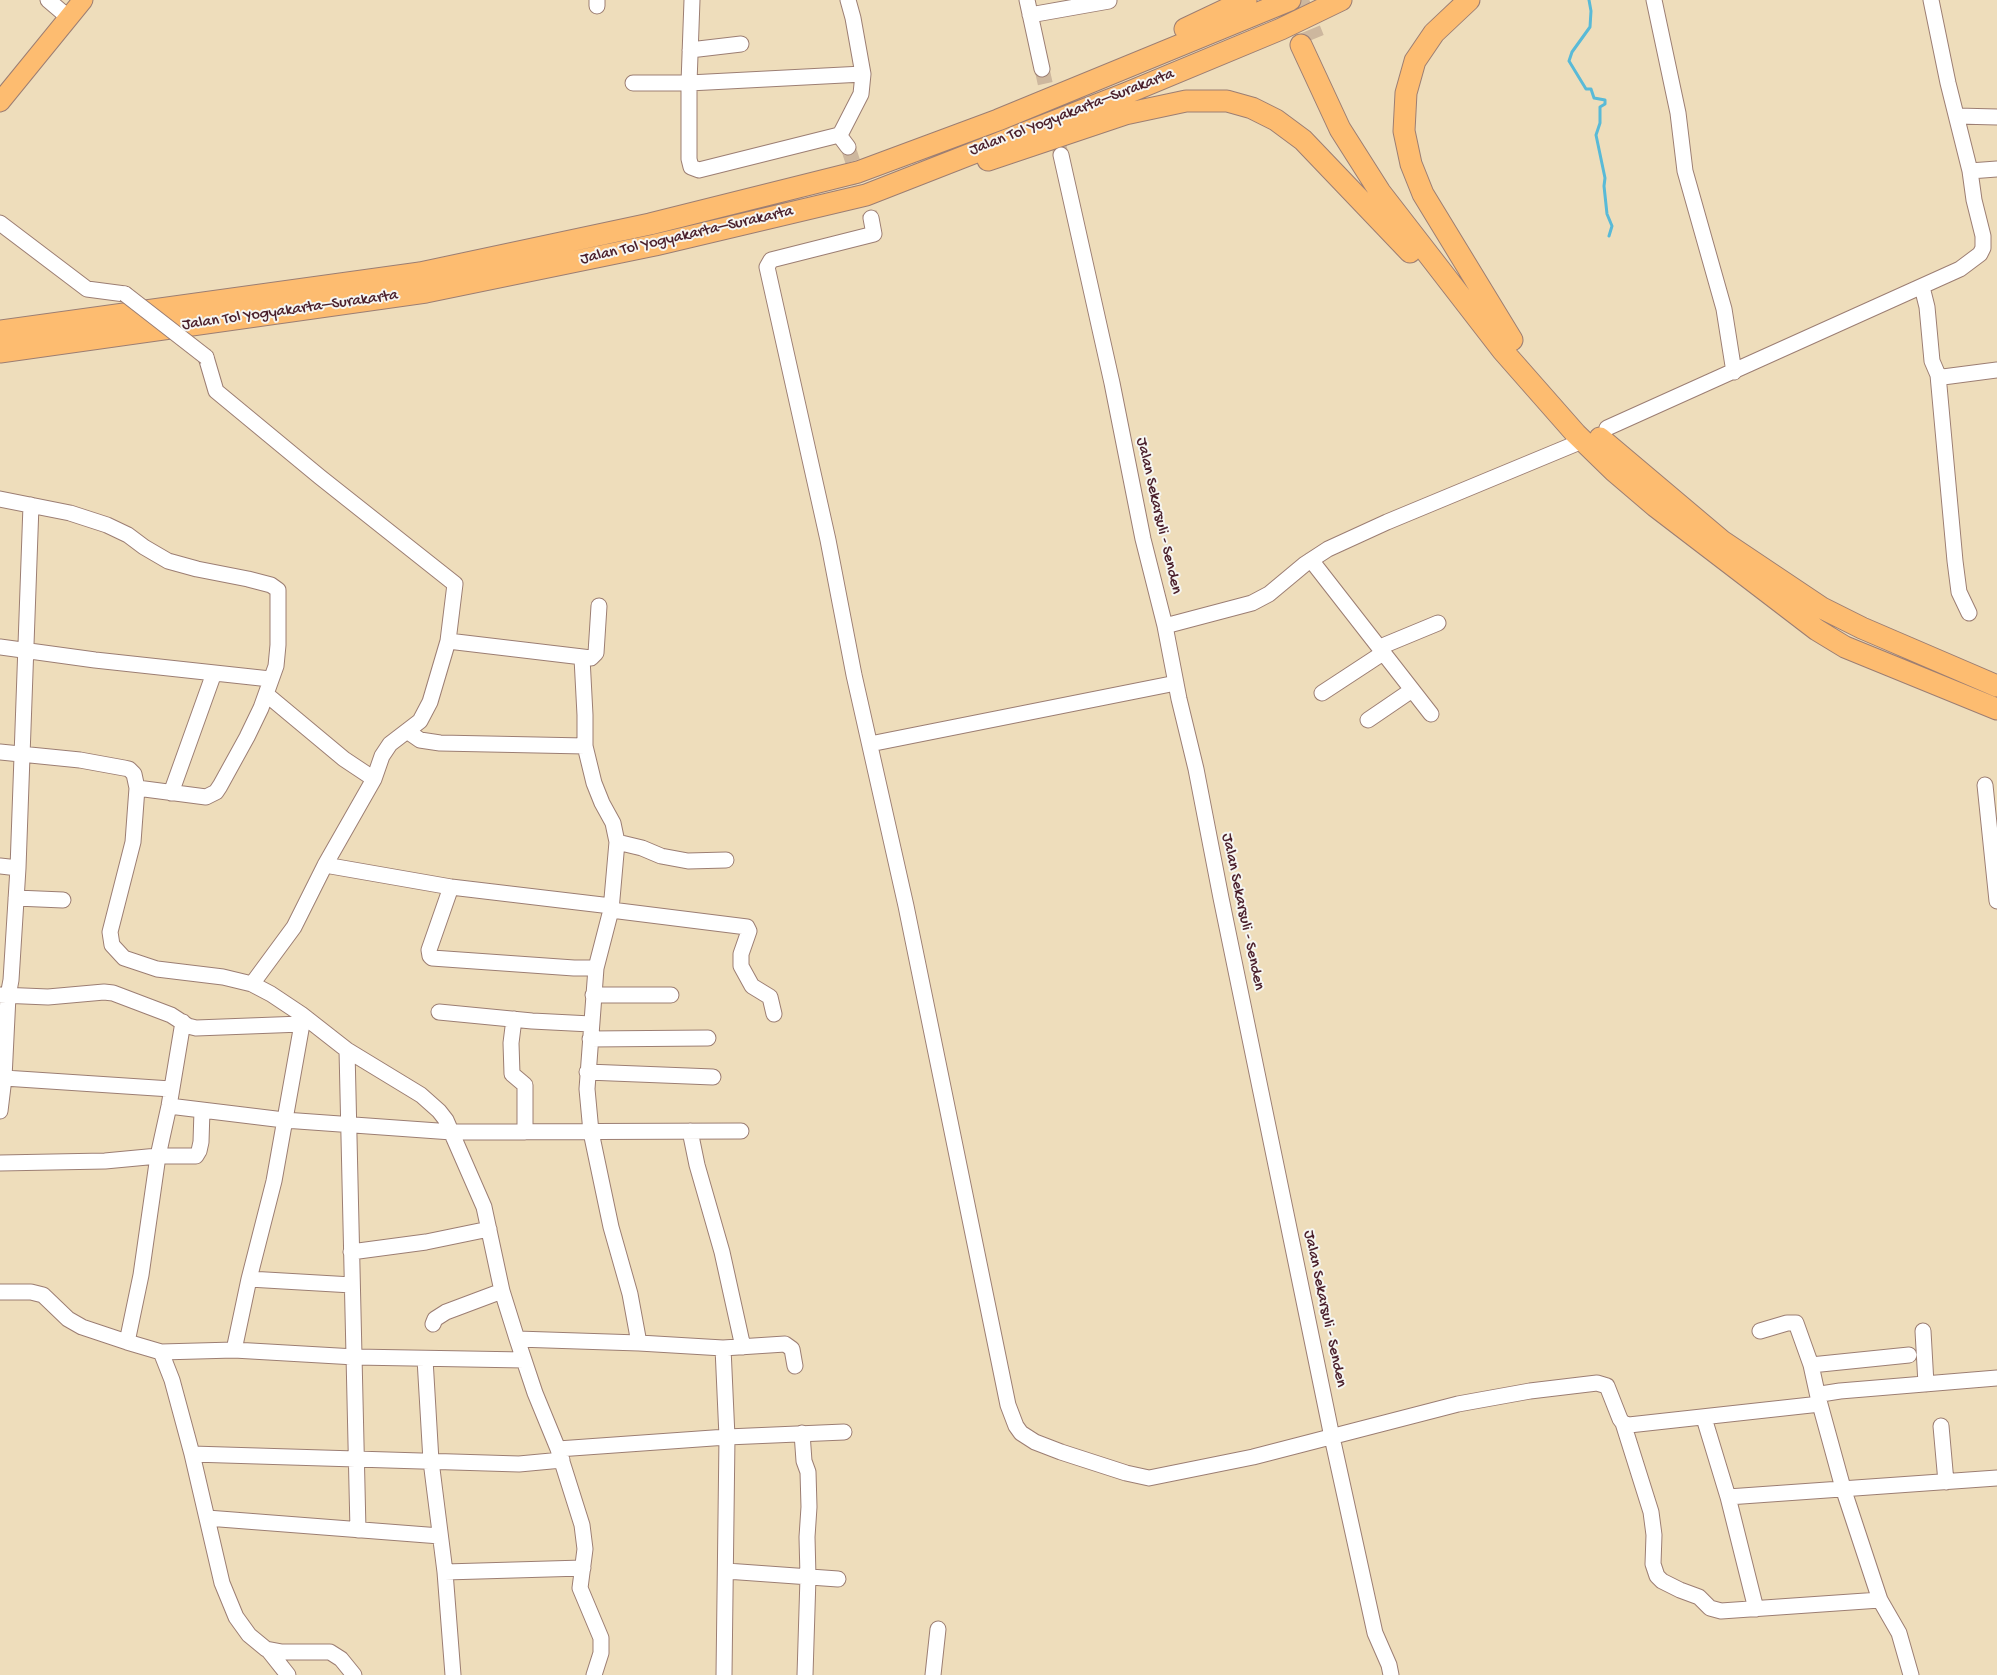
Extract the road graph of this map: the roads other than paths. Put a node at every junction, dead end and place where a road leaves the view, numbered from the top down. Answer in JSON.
{"nodes":[{"id":1,"x":48,"y":0,"type":"edge"},
{"id":2,"x":83,"y":0,"type":"edge"},
{"id":3,"x":692,"y":0,"type":"edge"},
{"id":4,"x":848,"y":0,"type":"edge"},
{"id":5,"x":1246,"y":0,"type":"edge"},
{"id":6,"x":1290,"y":0,"type":"edge"},
{"id":7,"x":1341,"y":0,"type":"edge"},
{"id":8,"x":1470,"y":0,"type":"edge"},
{"id":9,"x":1654,"y":0,"type":"edge"},
{"id":10,"x":1931,"y":0,"type":"edge"},
{"id":11,"x":1109,"y":1,"type":"edge"},
{"id":12,"x":1029,"y":7,"type":"edge"},
{"id":13,"x":68,"y":17,"type":"junction"},
{"id":14,"x":1307,"y":42,"type":"tunnel mouth"},
{"id":15,"x":741,"y":44,"type":"dead end"},
{"id":16,"x":690,"y":50,"type":"junction"},
{"id":17,"x":1042,"y":69,"type":"tunnel mouth"},
{"id":18,"x":863,"y":74,"type":"junction"},
{"id":19,"x":633,"y":83,"type":"dead end"},
{"id":20,"x":689,"y":83,"type":"junction"},
{"id":21,"x":0,"y":102,"type":"edge"},
{"id":22,"x":1957,"y":116,"type":"junction"},
{"id":23,"x":1997,"y":116,"type":"edge"},
{"id":24,"x":998,"y":120,"type":"junction"},
{"id":25,"x":1061,"y":155,"type":"tunnel mouth"},
{"id":26,"x":1997,"y":169,"type":"edge"},
{"id":27,"x":1970,"y":171,"type":"junction"},
{"id":28,"x":866,"y":194,"type":"junction"},
{"id":29,"x":871,"y":218,"type":"tunnel mouth"},
{"id":30,"x":0,"y":223,"type":"edge"},
{"id":31,"x":1922,"y":287,"type":"junction"},
{"id":32,"x":0,"y":331,"type":"edge"},
{"id":33,"x":1507,"y":345,"type":"junction"},
{"id":34,"x":0,"y":352,"type":"edge"},
{"id":35,"x":1997,"y":370,"type":"edge"},
{"id":36,"x":1734,"y":372,"type":"junction"},
{"id":37,"x":1938,"y":375,"type":"junction"},
{"id":38,"x":1608,"y":428,"type":"dead end"},
{"id":39,"x":1575,"y":444,"type":"dead end"},
{"id":40,"x":0,"y":499,"type":"edge"},
{"id":41,"x":31,"y":506,"type":"junction"},
{"id":42,"x":1311,"y":560,"type":"junction"},
{"id":43,"x":599,"y":606,"type":"dead end"},
{"id":44,"x":1969,"y":613,"type":"dead end"},
{"id":45,"x":1438,"y":623,"type":"dead end"},
{"id":46,"x":1165,"y":626,"type":"junction"},
{"id":47,"x":448,"y":641,"type":"junction"},
{"id":48,"x":0,"y":647,"type":"edge"},
{"id":49,"x":1382,"y":650,"type":"junction"},
{"id":50,"x":26,"y":651,"type":"junction"},
{"id":51,"x":582,"y":658,"type":"junction"},
{"id":52,"x":214,"y":673,"type":"junction"},
{"id":53,"x":270,"y":679,"type":"junction"},
{"id":54,"x":1176,"y":682,"type":"junction"},
{"id":55,"x":1997,"y":686,"type":"edge"},
{"id":56,"x":1412,"y":690,"type":"junction"},
{"id":57,"x":1322,"y":693,"type":"dead end"},
{"id":58,"x":266,"y":694,"type":"junction"},
{"id":59,"x":1997,"y":709,"type":"edge"},
{"id":60,"x":1430,"y":714,"type":"dead end"},
{"id":61,"x":1368,"y":720,"type":"dead end"},
{"id":62,"x":407,"y":731,"type":"junction"},
{"id":63,"x":870,"y":744,"type":"junction"},
{"id":64,"x":585,"y":746,"type":"junction"},
{"id":65,"x":0,"y":752,"type":"edge"},
{"id":66,"x":22,"y":754,"type":"junction"},
{"id":67,"x":374,"y":779,"type":"junction"},
{"id":68,"x":1985,"y":785,"type":"dead end"},
{"id":69,"x":137,"y":788,"type":"junction"},
{"id":70,"x":171,"y":793,"type":"junction"},
{"id":71,"x":617,"y":842,"type":"junction"},
{"id":72,"x":726,"y":860,"type":"dead end"},
{"id":73,"x":325,"y":865,"type":"junction"},
{"id":74,"x":0,"y":866,"type":"edge"},
{"id":75,"x":18,"y":868,"type":"junction"},
{"id":76,"x":451,"y":887,"type":"junction"},
{"id":77,"x":16,"y":898,"type":"junction"},
{"id":78,"x":63,"y":900,"type":"dead end"},
{"id":79,"x":1997,"y":902,"type":"edge"},
{"id":80,"x":611,"y":908,"type":"junction"},
{"id":81,"x":596,"y":968,"type":"junction"},
{"id":82,"x":252,"y":984,"type":"junction"},
{"id":83,"x":671,"y":994,"type":"dead end"},
{"id":84,"x":593,"y":995,"type":"junction"},
{"id":85,"x":4,"y":996,"type":"edge"},
{"id":86,"x":439,"y":1012,"type":"dead end"},
{"id":87,"x":774,"y":1014,"type":"dead end"},
{"id":88,"x":514,"y":1019,"type":"junction"},
{"id":89,"x":182,"y":1022,"type":"junction"},
{"id":90,"x":305,"y":1022,"type":"junction"},
{"id":91,"x":591,"y":1024,"type":"junction"},
{"id":92,"x":708,"y":1038,"type":"dead end"},
{"id":93,"x":590,"y":1039,"type":"junction"},
{"id":94,"x":347,"y":1050,"type":"junction"},
{"id":95,"x":587,"y":1072,"type":"junction"},
{"id":96,"x":713,"y":1077,"type":"dead end"},
{"id":97,"x":4,"y":1078,"type":"junction"},
{"id":98,"x":171,"y":1089,"type":"junction"},
{"id":99,"x":1,"y":1095,"type":"edge"},
{"id":100,"x":169,"y":1106,"type":"junction"},
{"id":101,"x":202,"y":1110,"type":"junction"},
{"id":102,"x":0,"y":1111,"type":"edge"},
{"id":103,"x":284,"y":1120,"type":"junction"},
{"id":104,"x":348,"y":1124,"type":"junction"},
{"id":105,"x":690,"y":1131,"type":"junction"},
{"id":106,"x":741,"y":1131,"type":"dead end"},
{"id":107,"x":452,"y":1132,"type":"junction"},
{"id":108,"x":525,"y":1132,"type":"junction"},
{"id":109,"x":591,"y":1132,"type":"junction"},
{"id":110,"x":158,"y":1156,"type":"junction"},
{"id":111,"x":0,"y":1163,"type":"edge"},
{"id":112,"x":490,"y":1229,"type":"junction"},
{"id":113,"x":351,"y":1252,"type":"junction"},
{"id":114,"x":249,"y":1279,"type":"junction"},
{"id":115,"x":352,"y":1285,"type":"junction"},
{"id":116,"x":502,"y":1291,"type":"junction"},
{"id":117,"x":0,"y":1292,"type":"edge"},
{"id":118,"x":433,"y":1324,"type":"dead end"},
{"id":119,"x":1760,"y":1331,"type":"dead end"},
{"id":120,"x":1923,"y":1331,"type":"dead end"},
{"id":121,"x":517,"y":1339,"type":"junction"},
{"id":122,"x":126,"y":1342,"type":"junction"},
{"id":123,"x":639,"y":1343,"type":"junction"},
{"id":124,"x":743,"y":1347,"type":"junction"},
{"id":125,"x":723,"y":1348,"type":"junction"},
{"id":126,"x":234,"y":1350,"type":"junction"},
{"id":127,"x":161,"y":1352,"type":"junction"},
{"id":128,"x":1909,"y":1355,"type":"dead end"},
{"id":129,"x":354,"y":1357,"type":"junction"},
{"id":130,"x":425,"y":1359,"type":"junction"},
{"id":131,"x":524,"y":1360,"type":"junction"},
{"id":132,"x":1811,"y":1365,"type":"junction"},
{"id":133,"x":795,"y":1366,"type":"dead end"},
{"id":134,"x":1997,"y":1378,"type":"edge"},
{"id":135,"x":1926,"y":1384,"type":"junction"},
{"id":136,"x":1819,"y":1401,"type":"junction"},
{"id":137,"x":1704,"y":1418,"type":"junction"},
{"id":138,"x":1623,"y":1423,"type":"junction"},
{"id":139,"x":1941,"y":1426,"type":"dead end"},
{"id":140,"x":844,"y":1432,"type":"dead end"},
{"id":141,"x":802,"y":1433,"type":"junction"},
{"id":142,"x":727,"y":1437,"type":"junction"},
{"id":143,"x":1332,"y":1437,"type":"junction"},
{"id":144,"x":192,"y":1454,"type":"junction"},
{"id":145,"x":560,"y":1455,"type":"junction"},
{"id":146,"x":356,"y":1459,"type":"junction"},
{"id":147,"x":431,"y":1461,"type":"junction"},
{"id":148,"x":1997,"y":1478,"type":"edge"},
{"id":149,"x":1946,"y":1482,"type":"junction"},
{"id":150,"x":1843,"y":1488,"type":"junction"},
{"id":151,"x":1728,"y":1497,"type":"junction"},
{"id":152,"x":207,"y":1518,"type":"junction"},
{"id":153,"x":358,"y":1530,"type":"junction"},
{"id":154,"x":440,"y":1536,"type":"junction"},
{"id":155,"x":583,"y":1568,"type":"junction"},
{"id":156,"x":445,"y":1572,"type":"junction"},
{"id":157,"x":726,"y":1572,"type":"junction"},
{"id":158,"x":808,"y":1577,"type":"junction"},
{"id":159,"x":838,"y":1579,"type":"dead end"},
{"id":160,"x":1880,"y":1600,"type":"junction"},
{"id":161,"x":1756,"y":1609,"type":"junction"},
{"id":162,"x":938,"y":1629,"type":"dead end"},
{"id":163,"x":269,"y":1651,"type":"junction"},
{"id":164,"x":288,"y":1675,"type":"edge"},
{"id":165,"x":354,"y":1675,"type":"edge"},
{"id":166,"x":452,"y":1675,"type":"edge"},
{"id":167,"x":594,"y":1675,"type":"edge"},
{"id":168,"x":724,"y":1675,"type":"edge"},
{"id":169,"x":806,"y":1675,"type":"edge"},
{"id":170,"x":933,"y":1675,"type":"edge"},
{"id":171,"x":1391,"y":1675,"type":"edge"},
{"id":172,"x":1911,"y":1675,"type":"edge"}],
"edges":[{"from":1,"to":13,"type":"street"},
{"from":2,"to":13,"type":"main road"},
{"from":3,"to":16,"type":"street"},
{"from":4,"to":18,"type":"street"},
{"from":5,"to":24,"type":"highway"},
{"from":6,"to":24,"type":"highway","name":"Jalan Tol Yogyakarta–Surakarta"},
{"from":7,"to":28,"type":"highway","name":"Jalan Tol Yogyakarta–Surakarta"},
{"from":8,"to":33,"type":"highway"},
{"from":9,"to":36,"type":"street"},
{"from":10,"to":22,"type":"street"},
{"from":11,"to":12,"type":"street"},
{"from":12,"to":17,"type":"street"},
{"from":13,"to":21,"type":"main road"},
{"from":14,"to":33,"type":"highway"},
{"from":15,"to":16,"type":"street"},
{"from":16,"to":20,"type":"street"},
{"from":18,"to":20,"type":"street"},
{"from":18,"to":20,"type":"street"},
{"from":19,"to":20,"type":"street"},
{"from":22,"to":23,"type":"street"},
{"from":22,"to":27,"type":"street"},
{"from":24,"to":32,"type":"highway","name":"Jalan Tol Yogyakarta–Surakarta"},
{"from":25,"to":46,"type":"street","name":"Jalan Sekarsuli - Senden"},
{"from":26,"to":27,"type":"street"},
{"from":27,"to":31,"type":"street"},
{"from":28,"to":33,"type":"highway"},
{"from":28,"to":34,"type":"highway","name":"Jalan Tol Yogyakarta–Surakarta"},
{"from":29,"to":63,"type":"street"},
{"from":30,"to":47,"type":"street","bridge":true},
{"from":31,"to":36,"type":"street"},
{"from":31,"to":37,"type":"street"},
{"from":33,"to":55,"type":"highway"},
{"from":33,"to":59,"type":"highway"},
{"from":35,"to":37,"type":"street"},
{"from":36,"to":38,"type":"street"},
{"from":37,"to":44,"type":"street"},
{"from":39,"to":42,"type":"street"},
{"from":40,"to":41,"type":"street"},
{"from":41,"to":50,"type":"street"},
{"from":41,"to":53,"type":"street"},
{"from":42,"to":46,"type":"street"},
{"from":42,"to":49,"type":"street"},
{"from":43,"to":51,"type":"street"},
{"from":45,"to":49,"type":"street"},
{"from":46,"to":54,"type":"street","name":"Jalan Sekarsuli - Senden"},
{"from":47,"to":51,"type":"street"},
{"from":47,"to":62,"type":"street"},
{"from":48,"to":50,"type":"street"},
{"from":49,"to":56,"type":"street"},
{"from":49,"to":57,"type":"street"},
{"from":50,"to":52,"type":"street"},
{"from":50,"to":66,"type":"street"},
{"from":51,"to":64,"type":"street"},
{"from":52,"to":53,"type":"street"},
{"from":52,"to":70,"type":"street"},
{"from":53,"to":58,"type":"street"},
{"from":54,"to":63,"type":"street"},
{"from":54,"to":143,"type":"street","name":"Jalan Sekarsuli - Senden"},
{"from":56,"to":60,"type":"street"},
{"from":56,"to":61,"type":"street"},
{"from":58,"to":67,"type":"street"},
{"from":58,"to":70,"type":"street"},
{"from":62,"to":64,"type":"street"},
{"from":62,"to":67,"type":"street"},
{"from":63,"to":143,"type":"street"},
{"from":64,"to":71,"type":"street"},
{"from":65,"to":66,"type":"street"},
{"from":66,"to":69,"type":"street"},
{"from":66,"to":75,"type":"street"},
{"from":67,"to":73,"type":"street"},
{"from":68,"to":79,"type":"street"},
{"from":69,"to":70,"type":"street"},
{"from":69,"to":82,"type":"street"},
{"from":71,"to":72,"type":"street"},
{"from":71,"to":80,"type":"street"},
{"from":73,"to":76,"type":"street"},
{"from":73,"to":82,"type":"street"},
{"from":74,"to":75,"type":"street"},
{"from":75,"to":77,"type":"street"},
{"from":76,"to":80,"type":"street"},
{"from":76,"to":81,"type":"street"},
{"from":77,"to":78,"type":"street"},
{"from":77,"to":85,"type":"street"},
{"from":80,"to":81,"type":"street"},
{"from":80,"to":87,"type":"street"},
{"from":81,"to":84,"type":"street"},
{"from":82,"to":90,"type":"street"},
{"from":83,"to":84,"type":"street"},
{"from":84,"to":91,"type":"street"},
{"from":85,"to":89,"type":"street"},
{"from":85,"to":97,"type":"street"},
{"from":86,"to":88,"type":"street"},
{"from":88,"to":91,"type":"street"},
{"from":88,"to":108,"type":"street"},
{"from":89,"to":90,"type":"street"},
{"from":89,"to":98,"type":"street"},
{"from":90,"to":94,"type":"street"},
{"from":90,"to":103,"type":"street"},
{"from":91,"to":93,"type":"street"},
{"from":92,"to":93,"type":"street"},
{"from":93,"to":95,"type":"street"},
{"from":94,"to":104,"type":"street"},
{"from":94,"to":107,"type":"street"},
{"from":95,"to":96,"type":"street"},
{"from":95,"to":109,"type":"street"},
{"from":97,"to":98,"type":"street"},
{"from":97,"to":99,"type":"street"},
{"from":98,"to":100,"type":"street"},
{"from":99,"to":102,"type":"street"},
{"from":100,"to":101,"type":"street"},
{"from":100,"to":110,"type":"street"},
{"from":101,"to":103,"type":"street"},
{"from":101,"to":110,"type":"street"},
{"from":103,"to":104,"type":"street"},
{"from":103,"to":114,"type":"street"},
{"from":104,"to":107,"type":"street"},
{"from":104,"to":113,"type":"street"},
{"from":105,"to":106,"type":"street"},
{"from":105,"to":109,"type":"street"},
{"from":105,"to":124,"type":"street"},
{"from":107,"to":108,"type":"street"},
{"from":107,"to":112,"type":"street"},
{"from":108,"to":109,"type":"street"},
{"from":109,"to":123,"type":"street"},
{"from":110,"to":111,"type":"street"},
{"from":110,"to":122,"type":"street"},
{"from":112,"to":113,"type":"street"},
{"from":112,"to":116,"type":"street"},
{"from":113,"to":115,"type":"street"},
{"from":114,"to":115,"type":"street"},
{"from":114,"to":126,"type":"street"},
{"from":115,"to":129,"type":"street"},
{"from":116,"to":118,"type":"street"},
{"from":116,"to":121,"type":"street"},
{"from":117,"to":122,"type":"street"},
{"from":119,"to":132,"type":"street"},
{"from":120,"to":135,"type":"street"},
{"from":121,"to":123,"type":"street"},
{"from":121,"to":131,"type":"street"},
{"from":122,"to":127,"type":"street"},
{"from":123,"to":125,"type":"street"},
{"from":124,"to":125,"type":"street"},
{"from":124,"to":133,"type":"street"},
{"from":125,"to":142,"type":"street"},
{"from":126,"to":127,"type":"street"},
{"from":126,"to":129,"type":"street"},
{"from":127,"to":144,"type":"street"},
{"from":128,"to":132,"type":"street"},
{"from":129,"to":130,"type":"street"},
{"from":129,"to":146,"type":"street"},
{"from":130,"to":131,"type":"street"},
{"from":130,"to":147,"type":"street"},
{"from":131,"to":145,"type":"street"},
{"from":132,"to":136,"type":"street"},
{"from":134,"to":135,"type":"street"},
{"from":135,"to":136,"type":"street"},
{"from":136,"to":137,"type":"street"},
{"from":136,"to":150,"type":"street"},
{"from":137,"to":138,"type":"street"},
{"from":137,"to":151,"type":"street"},
{"from":138,"to":143,"type":"street"},
{"from":138,"to":161,"type":"street"},
{"from":139,"to":149,"type":"street"},
{"from":140,"to":141,"type":"street"},
{"from":141,"to":142,"type":"street"},
{"from":141,"to":158,"type":"street"},
{"from":142,"to":145,"type":"street"},
{"from":142,"to":157,"type":"street"},
{"from":143,"to":171,"type":"street","name":"Jalan Sekarsuli - Senden"},
{"from":144,"to":146,"type":"street"},
{"from":144,"to":152,"type":"street"},
{"from":145,"to":147,"type":"street"},
{"from":145,"to":155,"type":"street"},
{"from":146,"to":147,"type":"street"},
{"from":146,"to":153,"type":"street"},
{"from":147,"to":154,"type":"street"},
{"from":148,"to":149,"type":"street"},
{"from":149,"to":150,"type":"street"},
{"from":150,"to":151,"type":"street"},
{"from":150,"to":160,"type":"street"},
{"from":151,"to":161,"type":"street"},
{"from":152,"to":153,"type":"street"},
{"from":152,"to":163,"type":"street"},
{"from":153,"to":154,"type":"street"},
{"from":154,"to":156,"type":"street"},
{"from":155,"to":156,"type":"street"},
{"from":155,"to":167,"type":"street"},
{"from":156,"to":166,"type":"street"},
{"from":157,"to":158,"type":"street"},
{"from":157,"to":168,"type":"street"},
{"from":158,"to":159,"type":"street"},
{"from":158,"to":169,"type":"street"},
{"from":160,"to":161,"type":"street"},
{"from":160,"to":172,"type":"street"},
{"from":162,"to":170,"type":"street"},
{"from":163,"to":164,"type":"street"},
{"from":163,"to":165,"type":"street"}]}
